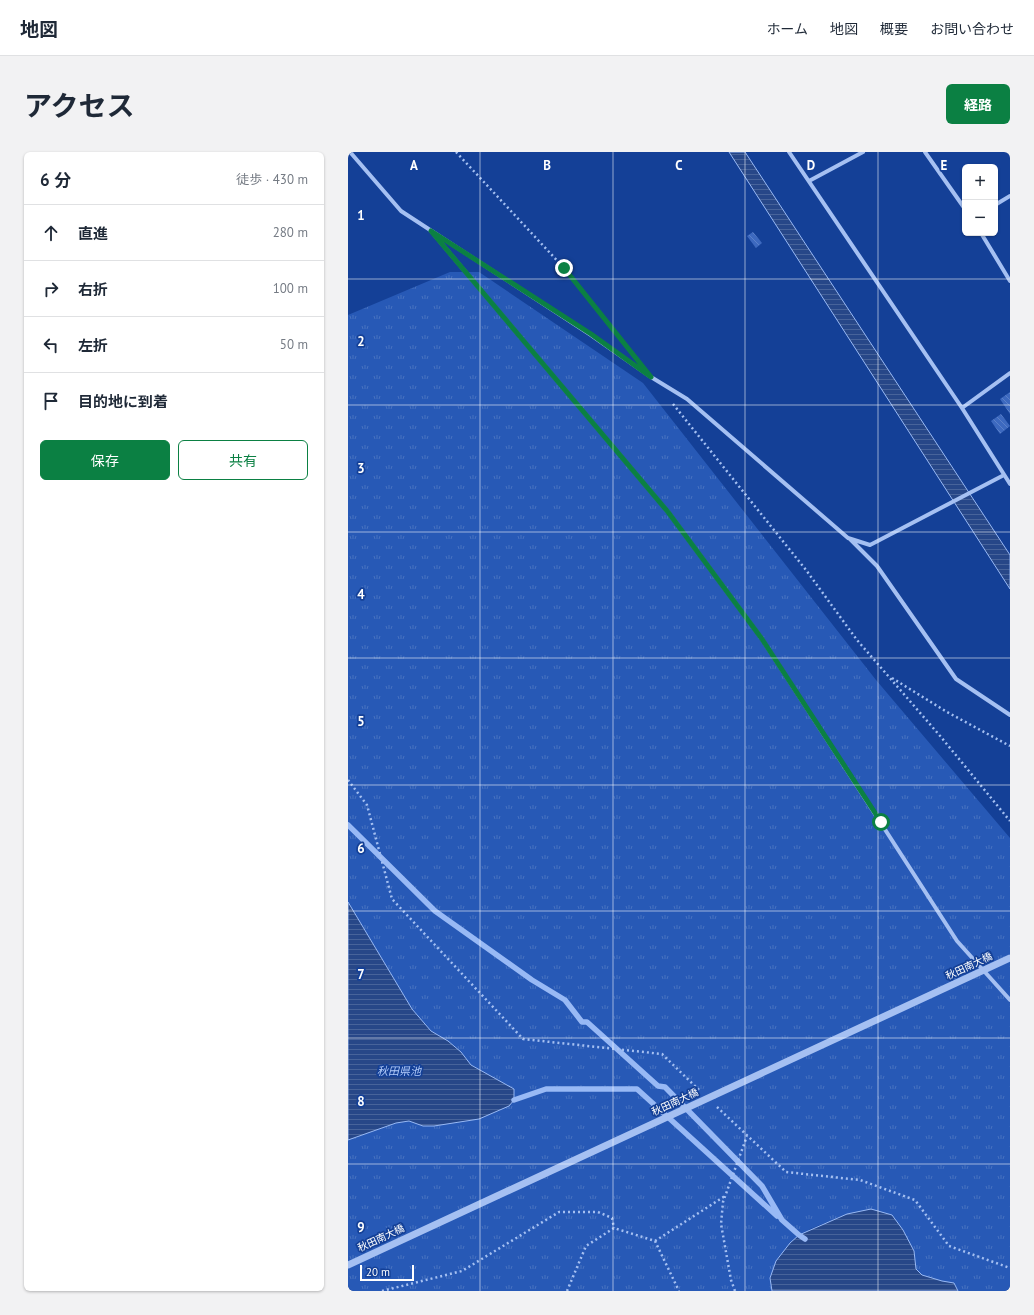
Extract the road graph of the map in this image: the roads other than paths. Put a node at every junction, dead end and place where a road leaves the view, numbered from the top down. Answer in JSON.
{"nodes":[{"id":1,"x":350,"y":152,"type":"edge"},
{"id":2,"x":789,"y":152,"type":"edge"},
{"id":3,"x":863,"y":152,"type":"edge"},
{"id":4,"x":925,"y":152,"type":"edge"},
{"id":5,"x":810,"y":181,"type":"junction"},
{"id":6,"x":1010,"y":196,"type":"edge"},
{"id":7,"x":998,"y":204,"type":"edge"},
{"id":8,"x":962,"y":205,"type":"edge"},
{"id":9,"x":431,"y":231,"type":"junction"},
{"id":10,"x":983,"y":236,"type":"edge"},
{"id":11,"x":1010,"y":280,"type":"edge"},
{"id":12,"x":1010,"y":373,"type":"edge"},
{"id":13,"x":962,"y":408,"type":"junction"},
{"id":14,"x":1004,"y":474,"type":"junction"},
{"id":15,"x":1010,"y":484,"type":"edge"},
{"id":16,"x":848,"y":538,"type":"junction"},
{"id":17,"x":1010,"y":715,"type":"edge"},
{"id":18,"x":1010,"y":958,"type":"edge"},
{"id":19,"x":1010,"y":1000,"type":"edge"},
{"id":20,"x":348,"y":1265,"type":"edge"}],
"edges":[{"from":1,"to":9,"type":"street"},
{"from":2,"to":5,"type":"street"},
{"from":3,"to":5,"type":"street"},
{"from":4,"to":8,"type":"street"},
{"from":5,"to":13,"type":"street"},
{"from":6,"to":7,"type":"street"},
{"from":9,"to":16,"type":"street"},
{"from":9,"to":19,"type":"street"},
{"from":10,"to":11,"type":"street"},
{"from":12,"to":13,"type":"street"},
{"from":13,"to":14,"type":"street"},
{"from":14,"to":15,"type":"street"},
{"from":14,"to":16,"type":"street"},
{"from":16,"to":17,"type":"street"},
{"from":18,"to":20,"type":"street","name":"秋田南大橋","bridge":true}]}
